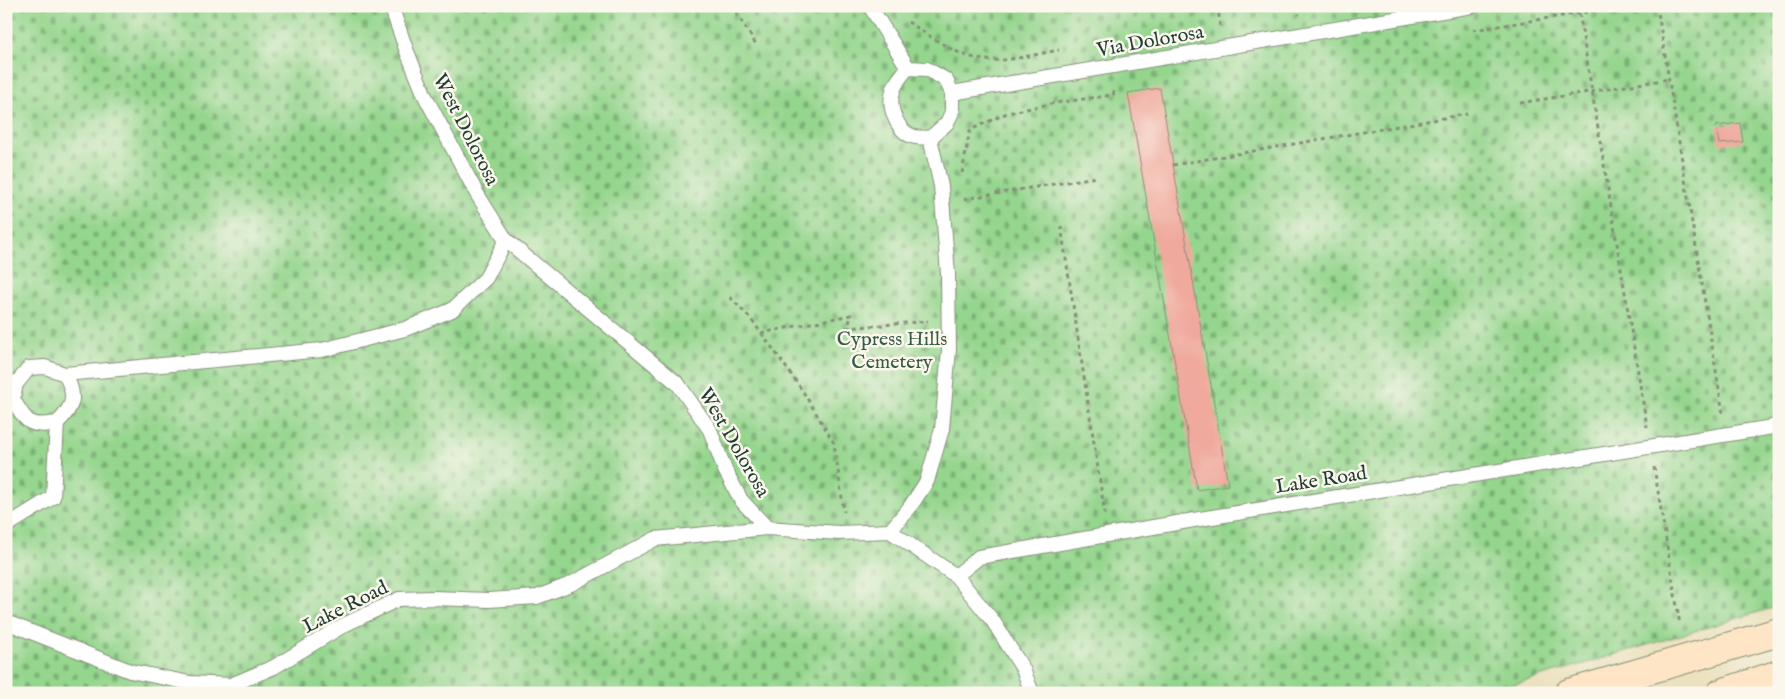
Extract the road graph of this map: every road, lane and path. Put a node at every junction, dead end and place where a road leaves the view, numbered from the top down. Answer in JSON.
{"nodes":[{"id":1,"x":391,"y":6,"type":"edge"},
{"id":2,"x":732,"y":6,"type":"edge"},
{"id":3,"x":870,"y":6,"type":"edge"},
{"id":4,"x":1472,"y":6,"type":"edge"},
{"id":5,"x":1578,"y":6,"type":"edge"},
{"id":6,"x":1625,"y":6,"type":"edge"},
{"id":7,"x":1656,"y":6,"type":"edge"},
{"id":8,"x":1306,"y":10,"type":"dead end"},
{"id":9,"x":1288,"y":13,"type":"dead end"},
{"id":10,"x":1580,"y":14,"type":"junction"},
{"id":11,"x":905,"y":21,"type":"dead end"},
{"id":12,"x":1220,"y":24,"type":"dead end"},
{"id":13,"x":1210,"y":26,"type":"dead end"},
{"id":14,"x":1463,"y":32,"type":"dead end"},
{"id":15,"x":757,"y":46,"type":"dead end"},
{"id":16,"x":1069,"y":49,"type":"dead end"},
{"id":17,"x":908,"y":68,"type":"junction"},
{"id":18,"x":1669,"y":79,"type":"junction"},
{"id":19,"x":1115,"y":87,"type":"dead end"},
{"id":20,"x":1592,"y":92,"type":"junction"},
{"id":21,"x":952,"y":93,"type":"junction"},
{"id":22,"x":1520,"y":103,"type":"dead end"},
{"id":23,"x":1467,"y":114,"type":"dead end"},
{"id":24,"x":930,"y":138,"type":"junction"},
{"id":25,"x":1173,"y":165,"type":"dead end"},
{"id":26,"x":961,"y":176,"type":"dead end"},
{"id":27,"x":1096,"y":177,"type":"dead end"},
{"id":28,"x":960,"y":192,"type":"dead end"},
{"id":29,"x":1061,"y":226,"type":"dead end"},
{"id":30,"x":506,"y":240,"type":"junction"},
{"id":31,"x":730,"y":297,"type":"dead end"},
{"id":32,"x":949,"y":319,"type":"junction"},
{"id":33,"x":761,"y":333,"type":"junction"},
{"id":34,"x":65,"y":374,"type":"junction"},
{"id":35,"x":11,"y":382,"type":"edge"},
{"id":36,"x":57,"y":423,"type":"junction"},
{"id":37,"x":1779,"y":426,"type":"edge"},
{"id":38,"x":1726,"y":434,"type":"junction"},
{"id":39,"x":1651,"y":447,"type":"junction"},
{"id":40,"x":6,"y":526,"type":"edge"},
{"id":41,"x":767,"y":528,"type":"junction"},
{"id":42,"x":890,"y":531,"type":"junction"},
{"id":43,"x":847,"y":533,"type":"junction"},
{"id":44,"x":1108,"y":535,"type":"junction"},
{"id":45,"x":956,"y":576,"type":"junction"},
{"id":46,"x":6,"y":622,"type":"edge"},
{"id":47,"x":1680,"y":625,"type":"dead end"},
{"id":48,"x":1779,"y":632,"type":"edge"},
{"id":49,"x":1779,"y":674,"type":"edge"},
{"id":50,"x":1032,"y":693,"type":"edge"},
{"id":51,"x":1569,"y":693,"type":"edge"},
{"id":52,"x":1721,"y":693,"type":"edge"}],
"edges":[{"from":1,"to":30,"type":"lane","name":"West Dolorosa"},
{"from":2,"to":15,"type":"path"},
{"from":3,"to":17,"type":"lane"},
{"from":4,"to":21,"type":"lane","name":"Via Dolorosa"},
{"from":5,"to":10,"type":"path"},
{"from":6,"to":10,"type":"path"},
{"from":7,"to":18,"type":"path"},
{"from":8,"to":9,"type":"path"},
{"from":10,"to":14,"type":"path"},
{"from":10,"to":20,"type":"path"},
{"from":11,"to":16,"type":"path"},
{"from":12,"to":13,"type":"path"},
{"from":17,"to":21,"type":"lane"},
{"from":17,"to":24,"type":"lane"},
{"from":18,"to":20,"type":"path"},
{"from":18,"to":38,"type":"path"},
{"from":19,"to":26,"type":"path"},
{"from":20,"to":22,"type":"path"},
{"from":20,"to":39,"type":"path"},
{"from":21,"to":24,"type":"lane"},
{"from":23,"to":25,"type":"path"},
{"from":24,"to":32,"type":"lane"},
{"from":27,"to":28,"type":"path"},
{"from":29,"to":44,"type":"path"},
{"from":30,"to":34,"type":"lane"},
{"from":30,"to":41,"type":"lane","name":"West Dolorosa"},
{"from":31,"to":33,"type":"path"},
{"from":32,"to":33,"type":"path"},
{"from":32,"to":42,"type":"lane"},
{"from":33,"to":43,"type":"path"},
{"from":34,"to":35,"type":"lane"},
{"from":34,"to":36,"type":"lane"},
{"from":35,"to":36,"type":"lane"},
{"from":36,"to":40,"type":"lane"},
{"from":37,"to":38,"type":"lane","name":"Lake Road"},
{"from":38,"to":39,"type":"lane","name":"Lake Road"},
{"from":39,"to":44,"type":"lane","name":"Lake Road"},
{"from":39,"to":47,"type":"path"},
{"from":41,"to":43,"type":"lane","name":"West Dolorosa"},
{"from":41,"to":46,"type":"lane","name":"Lake Road"},
{"from":42,"to":43,"type":"lane","name":"West Dolorosa"},
{"from":42,"to":45,"type":"lane"},
{"from":44,"to":45,"type":"lane","name":"Lake Road"},
{"from":45,"to":50,"type":"lane"},
{"from":48,"to":51,"type":"street"},
{"from":49,"to":52,"type":"street"}]}
